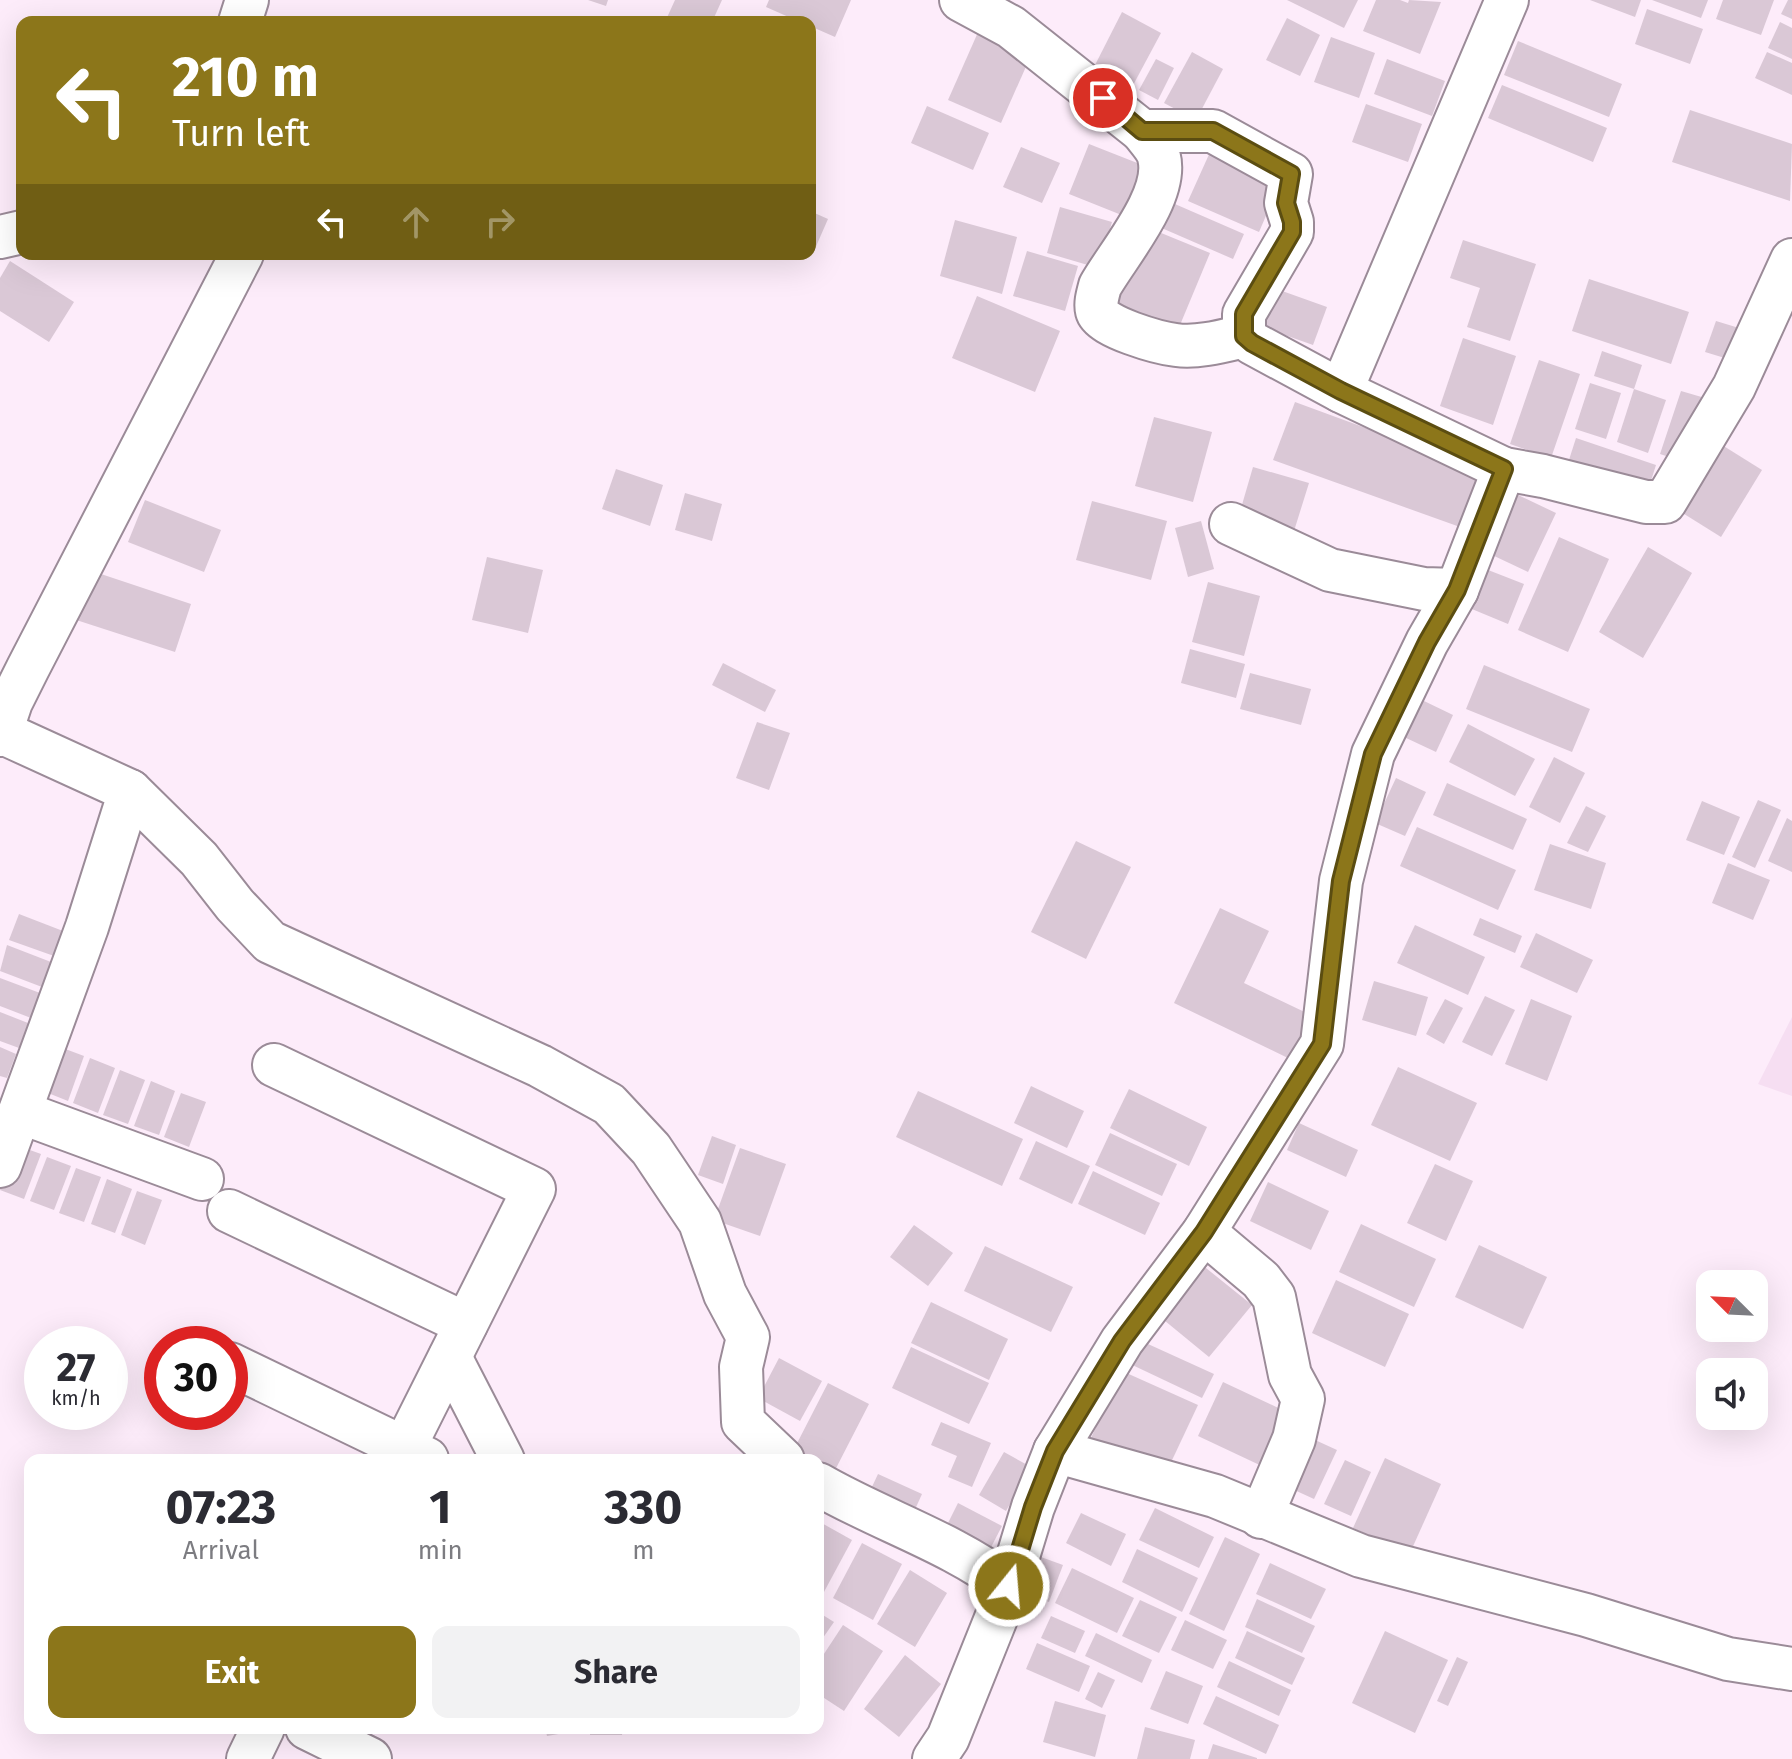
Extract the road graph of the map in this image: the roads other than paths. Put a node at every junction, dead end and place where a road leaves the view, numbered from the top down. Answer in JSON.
{"nodes":[{"id":1,"x":961,"y":0,"type":"edge"},
{"id":2,"x":1507,"y":0,"type":"edge"},
{"id":3,"x":1019,"y":14,"type":"edge"},
{"id":4,"x":1142,"y":131,"type":"junction"},
{"id":5,"x":239,"y":260,"type":"edge"},
{"id":6,"x":1792,"y":260,"type":"edge"},
{"id":7,"x":1244,"y":336,"type":"junction"},
{"id":8,"x":1341,"y":391,"type":"junction"},
{"id":9,"x":1504,"y":469,"type":"junction"},
{"id":10,"x":1231,"y":524,"type":"dead end"},
{"id":11,"x":1457,"y":590,"type":"junction"},
{"id":12,"x":7,"y":699,"type":"edge"},
{"id":13,"x":130,"y":791,"type":"junction"},
{"id":14,"x":274,"y":1065,"type":"dead end"},
{"id":15,"x":20,"y":1112,"type":"junction"},
{"id":16,"x":0,"y":1166,"type":"edge"},
{"id":17,"x":202,"y":1179,"type":"dead end"},
{"id":18,"x":229,"y":1211,"type":"dead end"},
{"id":19,"x":1204,"y":1232,"type":"junction"},
{"id":20,"x":458,"y":1341,"type":"junction"},
{"id":21,"x":248,"y":1373,"type":"edge"},
{"id":22,"x":1055,"y":1451,"type":"junction"},
{"id":23,"x":406,"y":1454,"type":"edge"},
{"id":24,"x":411,"y":1454,"type":"edge"},
{"id":25,"x":501,"y":1454,"type":"edge"},
{"id":26,"x":777,"y":1454,"type":"edge"},
{"id":27,"x":824,"y":1487,"type":"edge"},
{"id":28,"x":1261,"y":1517,"type":"junction"},
{"id":29,"x":1009,"y":1586,"type":"junction"},
{"id":30,"x":1792,"y":1669,"type":"edge"},
{"id":31,"x":260,"y":1734,"type":"edge"},
{"id":32,"x":319,"y":1734,"type":"edge"},
{"id":33,"x":248,"y":1759,"type":"edge"},
{"id":34,"x":370,"y":1759,"type":"edge"},
{"id":35,"x":934,"y":1759,"type":"edge"}],
"edges":[{"from":1,"to":3,"type":"street"},
{"from":2,"to":8,"type":"street"},
{"from":3,"to":4,"type":"street"},
{"from":4,"to":7,"type":"street"},
{"from":4,"to":7,"type":"street"},
{"from":5,"to":12,"type":"street"},
{"from":6,"to":9,"type":"street"},
{"from":7,"to":8,"type":"street"},
{"from":8,"to":9,"type":"street"},
{"from":9,"to":11,"type":"street"},
{"from":10,"to":11,"type":"street"},
{"from":11,"to":19,"type":"street"},
{"from":12,"to":13,"type":"street"},
{"from":13,"to":15,"type":"street"},
{"from":13,"to":26,"type":"street"},
{"from":14,"to":20,"type":"street"},
{"from":15,"to":16,"type":"street"},
{"from":15,"to":17,"type":"street"},
{"from":18,"to":20,"type":"street"},
{"from":19,"to":22,"type":"street"},
{"from":19,"to":28,"type":"street"},
{"from":20,"to":24,"type":"street"},
{"from":20,"to":25,"type":"street"},
{"from":21,"to":23,"type":"street"},
{"from":22,"to":28,"type":"street"},
{"from":22,"to":29,"type":"street"},
{"from":27,"to":29,"type":"street"},
{"from":28,"to":30,"type":"street"},
{"from":29,"to":35,"type":"street"},
{"from":31,"to":33,"type":"street"},
{"from":32,"to":34,"type":"street"}]}
